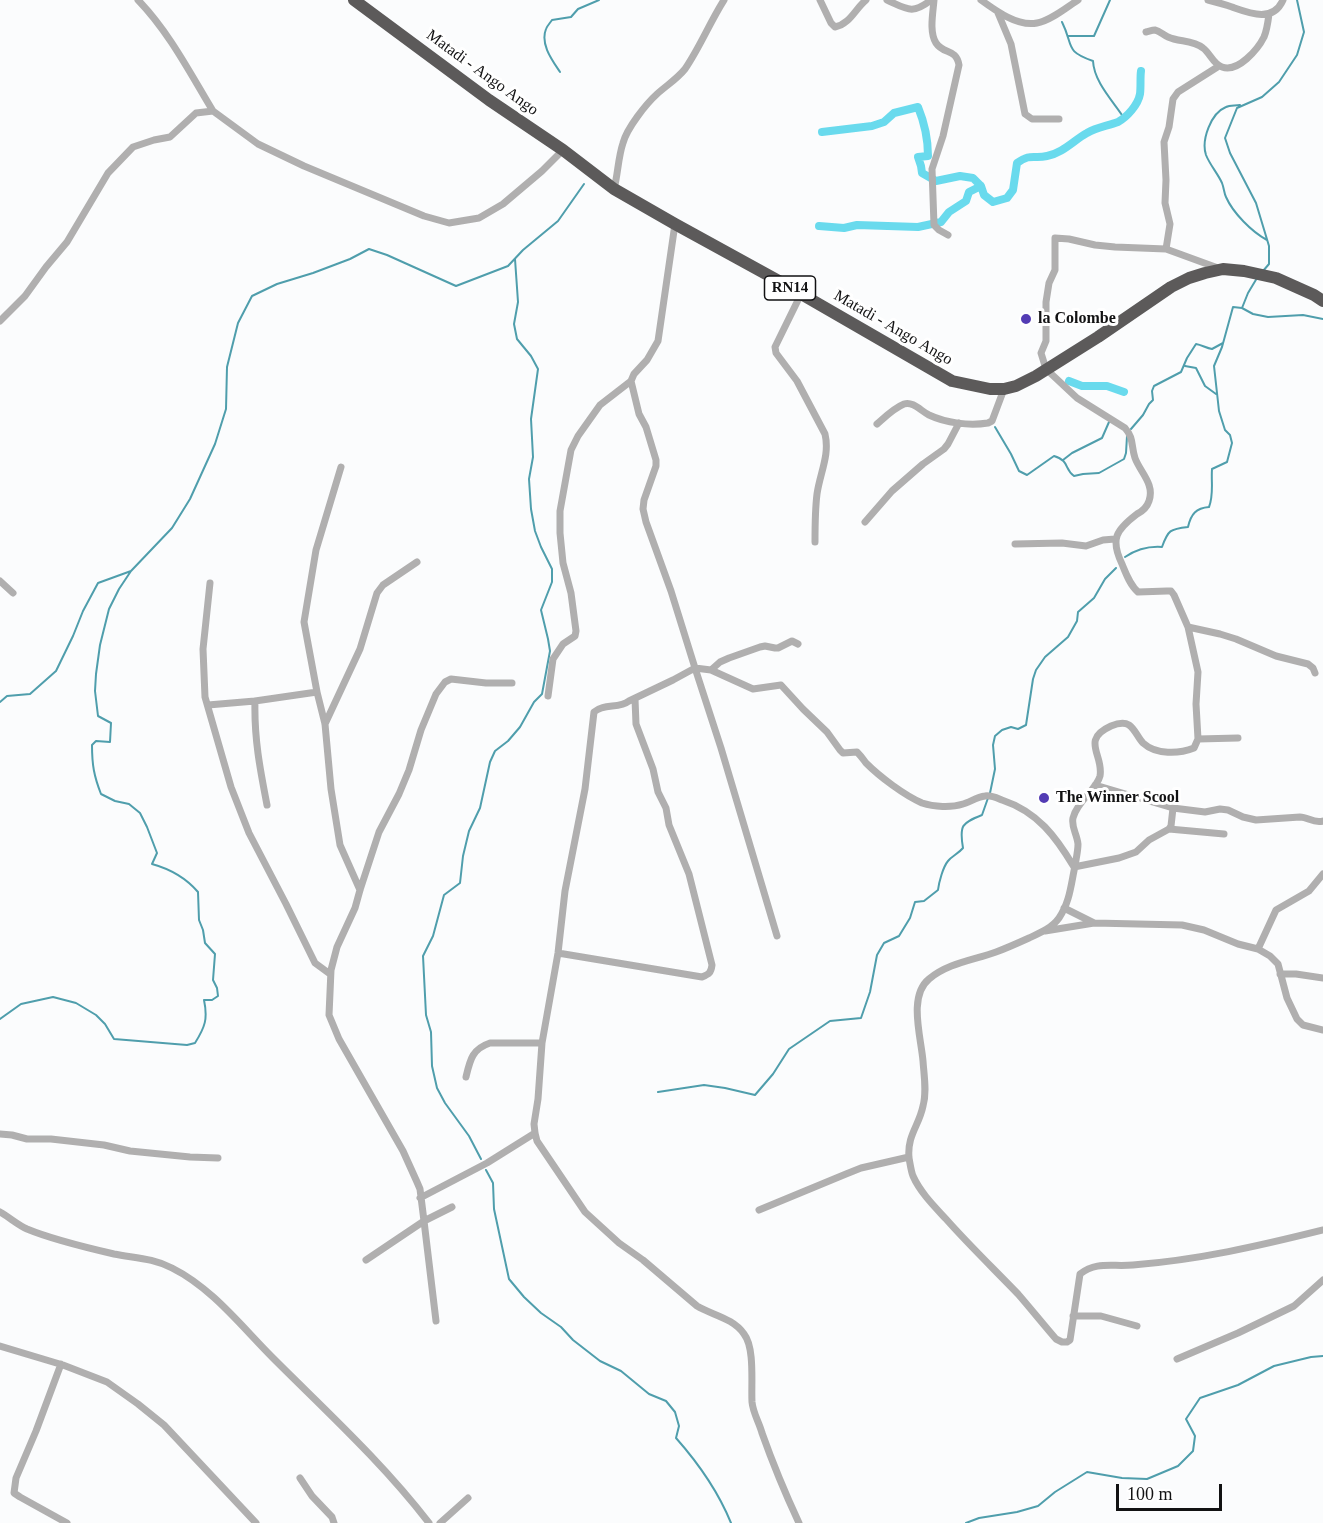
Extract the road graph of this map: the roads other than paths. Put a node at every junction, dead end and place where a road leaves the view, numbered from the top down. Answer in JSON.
{"nodes":[{"id":1,"x":138,"y":0,"type":"edge"},
{"id":2,"x":354,"y":0,"type":"edge"},
{"id":3,"x":724,"y":0,"type":"edge"},
{"id":4,"x":820,"y":0,"type":"edge"},
{"id":5,"x":866,"y":0,"type":"edge"},
{"id":6,"x":887,"y":0,"type":"edge"},
{"id":7,"x":932,"y":0,"type":"edge"},
{"id":8,"x":981,"y":0,"type":"edge"},
{"id":9,"x":1078,"y":0,"type":"edge"},
{"id":10,"x":1208,"y":0,"type":"edge"},
{"id":11,"x":1283,"y":0,"type":"edge"},
{"id":12,"x":998,"y":13,"type":"junction"},
{"id":13,"x":1269,"y":14,"type":"junction"},
{"id":14,"x":1146,"y":32,"type":"dead end"},
{"id":15,"x":1219,"y":66,"type":"junction"},
{"id":16,"x":213,"y":111,"type":"junction"},
{"id":17,"x":1059,"y":119,"type":"dead end"},
{"id":18,"x":563,"y":150,"type":"junction"},
{"id":19,"x":614,"y":189,"type":"junction"},
{"id":20,"x":675,"y":224,"type":"junction"},
{"id":21,"x":948,"y":235,"type":"dead end"},
{"id":22,"x":1166,"y":249,"type":"junction"},
{"id":23,"x":1223,"y":269,"type":"junction"},
{"id":24,"x":801,"y":294,"type":"junction"},
{"id":25,"x":1323,"y":301,"type":"edge"},
{"id":26,"x":0,"y":321,"type":"edge"},
{"id":27,"x":1046,"y":369,"type":"junction"},
{"id":28,"x":631,"y":381,"type":"junction"},
{"id":29,"x":1004,"y":389,"type":"junction"},
{"id":30,"x":959,"y":423,"type":"junction"},
{"id":31,"x":878,"y":424,"type":"dead end"},
{"id":32,"x":341,"y":467,"type":"dead end"},
{"id":33,"x":865,"y":522,"type":"dead end"},
{"id":34,"x":1115,"y":539,"type":"junction"},
{"id":35,"x":814,"y":542,"type":"dead end"},
{"id":36,"x":1015,"y":544,"type":"dead end"},
{"id":37,"x":417,"y":562,"type":"dead end"},
{"id":38,"x":0,"y":580,"type":"edge"},
{"id":39,"x":210,"y":583,"type":"dead end"},
{"id":40,"x":13,"y":593,"type":"dead end"},
{"id":41,"x":1188,"y":627,"type":"junction"},
{"id":42,"x":798,"y":644,"type":"dead end"},
{"id":43,"x":695,"y":668,"type":"junction"},
{"id":44,"x":711,"y":670,"type":"junction"},
{"id":45,"x":1315,"y":673,"type":"dead end"},
{"id":46,"x":512,"y":683,"type":"dead end"},
{"id":47,"x":317,"y":692,"type":"junction"},
{"id":48,"x":548,"y":696,"type":"dead end"},
{"id":49,"x":635,"y":699,"type":"junction"},
{"id":50,"x":255,"y":701,"type":"junction"},
{"id":51,"x":208,"y":705,"type":"junction"},
{"id":52,"x":325,"y":724,"type":"junction"},
{"id":53,"x":1238,"y":738,"type":"dead end"},
{"id":54,"x":1198,"y":739,"type":"junction"},
{"id":55,"x":1095,"y":786,"type":"junction"},
{"id":56,"x":267,"y":805,"type":"dead end"},
{"id":57,"x":1173,"y":808,"type":"junction"},
{"id":58,"x":1323,"y":821,"type":"edge"},
{"id":59,"x":1169,"y":829,"type":"junction"},
{"id":60,"x":1224,"y":834,"type":"dead end"},
{"id":61,"x":1074,"y":867,"type":"junction"},
{"id":62,"x":1322,"y":877,"type":"edge"},
{"id":63,"x":360,"y":890,"type":"junction"},
{"id":64,"x":1064,"y":908,"type":"junction"},
{"id":65,"x":1094,"y":923,"type":"junction"},
{"id":66,"x":1044,"y":931,"type":"junction"},
{"id":67,"x":777,"y":936,"type":"dead end"},
{"id":68,"x":1258,"y":949,"type":"junction"},
{"id":69,"x":558,"y":952,"type":"junction"},
{"id":70,"x":330,"y":974,"type":"junction"},
{"id":71,"x":1280,"y":974,"type":"junction"},
{"id":72,"x":1323,"y":978,"type":"edge"},
{"id":73,"x":1323,"y":1030,"type":"edge"},
{"id":74,"x":542,"y":1043,"type":"junction"},
{"id":75,"x":466,"y":1077,"type":"dead end"},
{"id":76,"x":535,"y":1133,"type":"junction"},
{"id":77,"x":0,"y":1134,"type":"edge"},
{"id":78,"x":909,"y":1157,"type":"junction"},
{"id":79,"x":218,"y":1158,"type":"dead end"},
{"id":80,"x":420,"y":1198,"type":"junction"},
{"id":81,"x":452,"y":1208,"type":"dead end"},
{"id":82,"x":759,"y":1210,"type":"dead end"},
{"id":83,"x":0,"y":1212,"type":"edge"},
{"id":84,"x":423,"y":1221,"type":"junction"},
{"id":85,"x":1323,"y":1230,"type":"edge"},
{"id":86,"x":366,"y":1260,"type":"dead end"},
{"id":87,"x":1323,"y":1280,"type":"edge"},
{"id":88,"x":1073,"y":1316,"type":"junction"},
{"id":89,"x":436,"y":1321,"type":"dead end"},
{"id":90,"x":1137,"y":1326,"type":"dead end"},
{"id":91,"x":0,"y":1346,"type":"edge"},
{"id":92,"x":1177,"y":1359,"type":"dead end"},
{"id":93,"x":61,"y":1364,"type":"junction"},
{"id":94,"x":300,"y":1478,"type":"dead end"},
{"id":95,"x":468,"y":1498,"type":"dead end"},
{"id":96,"x":67,"y":1523,"type":"edge"},
{"id":97,"x":256,"y":1523,"type":"edge"},
{"id":98,"x":334,"y":1523,"type":"edge"},
{"id":99,"x":429,"y":1523,"type":"edge"},
{"id":100,"x":440,"y":1523,"type":"edge"},
{"id":101,"x":799,"y":1523,"type":"edge"}],
"edges":[{"from":1,"to":16,"type":"street"},
{"from":2,"to":18,"type":"highway","name":"Matadi - Ango Ango","number":"RN14"},
{"from":3,"to":19,"type":"street"},
{"from":4,"to":5,"type":"street"},
{"from":6,"to":7,"type":"street"},
{"from":7,"to":21,"type":"street"},
{"from":8,"to":12,"type":"street"},
{"from":9,"to":12,"type":"street"},
{"from":10,"to":13,"type":"street"},
{"from":11,"to":13,"type":"street"},
{"from":12,"to":17,"type":"street"},
{"from":13,"to":15,"type":"street"},
{"from":14,"to":15,"type":"street"},
{"from":15,"to":22,"type":"street"},
{"from":16,"to":18,"type":"street"},
{"from":16,"to":26,"type":"street"},
{"from":18,"to":19,"type":"highway","name":"Matadi - Ango Ango","number":"RN14"},
{"from":19,"to":20,"type":"highway","name":"Matadi - Ango Ango","number":"RN14"},
{"from":20,"to":24,"type":"highway","name":"Matadi - Ango Ango","number":"RN14"},
{"from":20,"to":28,"type":"street"},
{"from":22,"to":23,"type":"street"},
{"from":22,"to":27,"type":"street"},
{"from":23,"to":25,"type":"highway","name":"Matadi - Ango Ango","number":"RN14"},
{"from":23,"to":27,"type":"highway","name":"Matadi - Ango Ango","number":"RN14"},
{"from":24,"to":29,"type":"highway","name":"Matadi - Ango Ango","number":"RN14"},
{"from":24,"to":35,"type":"street"},
{"from":27,"to":29,"type":"highway","name":"Matadi - Ango Ango","number":"RN14"},
{"from":27,"to":34,"type":"street"},
{"from":28,"to":43,"type":"street"},
{"from":28,"to":48,"type":"street"},
{"from":29,"to":30,"type":"street"},
{"from":30,"to":31,"type":"street"},
{"from":30,"to":33,"type":"street"},
{"from":32,"to":47,"type":"street"},
{"from":34,"to":36,"type":"street"},
{"from":34,"to":41,"type":"street"},
{"from":37,"to":52,"type":"street"},
{"from":38,"to":40,"type":"street"},
{"from":39,"to":51,"type":"street"},
{"from":41,"to":45,"type":"street"},
{"from":41,"to":54,"type":"street"},
{"from":42,"to":44,"type":"street"},
{"from":43,"to":44,"type":"street"},
{"from":43,"to":49,"type":"street"},
{"from":43,"to":67,"type":"street"},
{"from":44,"to":61,"type":"street"},
{"from":46,"to":63,"type":"street"},
{"from":47,"to":50,"type":"street"},
{"from":47,"to":52,"type":"street"},
{"from":49,"to":69,"type":"street"},
{"from":49,"to":69,"type":"street"},
{"from":50,"to":51,"type":"street"},
{"from":50,"to":56,"type":"street"},
{"from":51,"to":70,"type":"street"},
{"from":52,"to":63,"type":"street"},
{"from":53,"to":54,"type":"street"},
{"from":54,"to":55,"type":"street"},
{"from":55,"to":57,"type":"street"},
{"from":55,"to":61,"type":"street"},
{"from":57,"to":58,"type":"street"},
{"from":57,"to":59,"type":"street"},
{"from":59,"to":60,"type":"street"},
{"from":59,"to":61,"type":"street"},
{"from":61,"to":64,"type":"street"},
{"from":62,"to":68,"type":"street"},
{"from":63,"to":70,"type":"street"},
{"from":64,"to":65,"type":"street"},
{"from":64,"to":66,"type":"street"},
{"from":65,"to":66,"type":"street"},
{"from":65,"to":68,"type":"street"},
{"from":66,"to":78,"type":"street"},
{"from":68,"to":71,"type":"street"},
{"from":69,"to":74,"type":"street"},
{"from":70,"to":80,"type":"street"},
{"from":71,"to":72,"type":"street"},
{"from":71,"to":73,"type":"street"},
{"from":74,"to":75,"type":"street"},
{"from":74,"to":76,"type":"street"},
{"from":76,"to":80,"type":"street"},
{"from":76,"to":101,"type":"street"},
{"from":77,"to":79,"type":"street"},
{"from":78,"to":82,"type":"street"},
{"from":78,"to":88,"type":"street"},
{"from":80,"to":84,"type":"street"},
{"from":81,"to":84,"type":"street"},
{"from":83,"to":99,"type":"street"},
{"from":84,"to":86,"type":"street"},
{"from":84,"to":89,"type":"street"},
{"from":85,"to":88,"type":"street"},
{"from":87,"to":92,"type":"street"},
{"from":88,"to":90,"type":"street"},
{"from":91,"to":93,"type":"street"},
{"from":93,"to":96,"type":"street"},
{"from":93,"to":97,"type":"street"},
{"from":94,"to":98,"type":"street"},
{"from":95,"to":100,"type":"street"}]}
